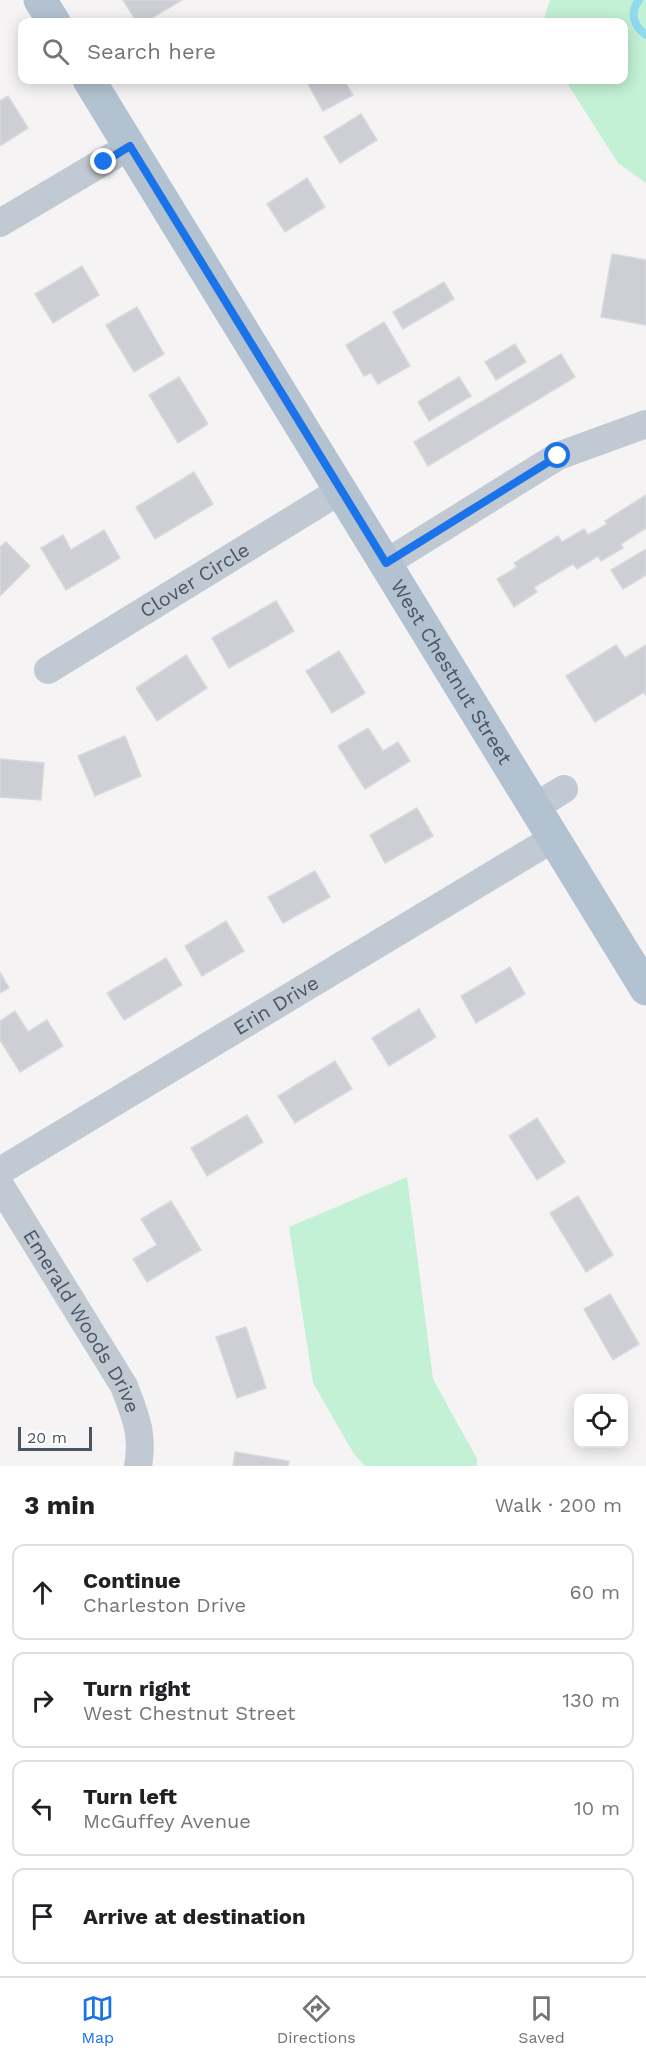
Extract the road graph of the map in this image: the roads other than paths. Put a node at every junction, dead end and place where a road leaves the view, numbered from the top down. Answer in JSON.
{"nodes":[{"id":1,"x":40,"y":0,"type":"edge"},
{"id":2,"x":51,"y":18,"type":"edge"},
{"id":3,"x":91,"y":84,"type":"edge"},
{"id":4,"x":130,"y":146,"type":"junction"},
{"id":5,"x":0,"y":223,"type":"edge"},
{"id":6,"x":646,"y":424,"type":"edge"},
{"id":7,"x":341,"y":490,"type":"junction"},
{"id":8,"x":386,"y":563,"type":"junction"},
{"id":9,"x":48,"y":670,"type":"dead end"},
{"id":10,"x":564,"y":789,"type":"dead end"},
{"id":11,"x":535,"y":807,"type":"junction"},
{"id":12,"x":554,"y":838,"type":"junction"},
{"id":13,"x":646,"y":989,"type":"edge"},
{"id":14,"x":0,"y":1171,"type":"edge"},
{"id":15,"x":0,"y":1185,"type":"edge"},
{"id":16,"x":138,"y":1466,"type":"edge"}],
"edges":[{"from":1,"to":2,"type":"main road"},
{"from":3,"to":4,"type":"main road","name":"West Chestnut Street"},
{"from":4,"to":5,"type":"street"},
{"from":4,"to":7,"type":"main road","name":"West Chestnut Street"},
{"from":6,"to":8,"type":"street"},
{"from":7,"to":8,"type":"main road","name":"West Chestnut Street"},
{"from":7,"to":9,"type":"street","name":"Clover Circle"},
{"from":8,"to":11,"type":"main road","name":"West Chestnut Street"},
{"from":10,"to":11,"type":"street"},
{"from":11,"to":12,"type":"main road","name":"West Chestnut Street"},
{"from":12,"to":13,"type":"main road","name":"West Chestnut Street"},
{"from":12,"to":14,"type":"street","name":"Erin Drive"},
{"from":15,"to":16,"type":"street","name":"Emerald Woods Drive"}]}
